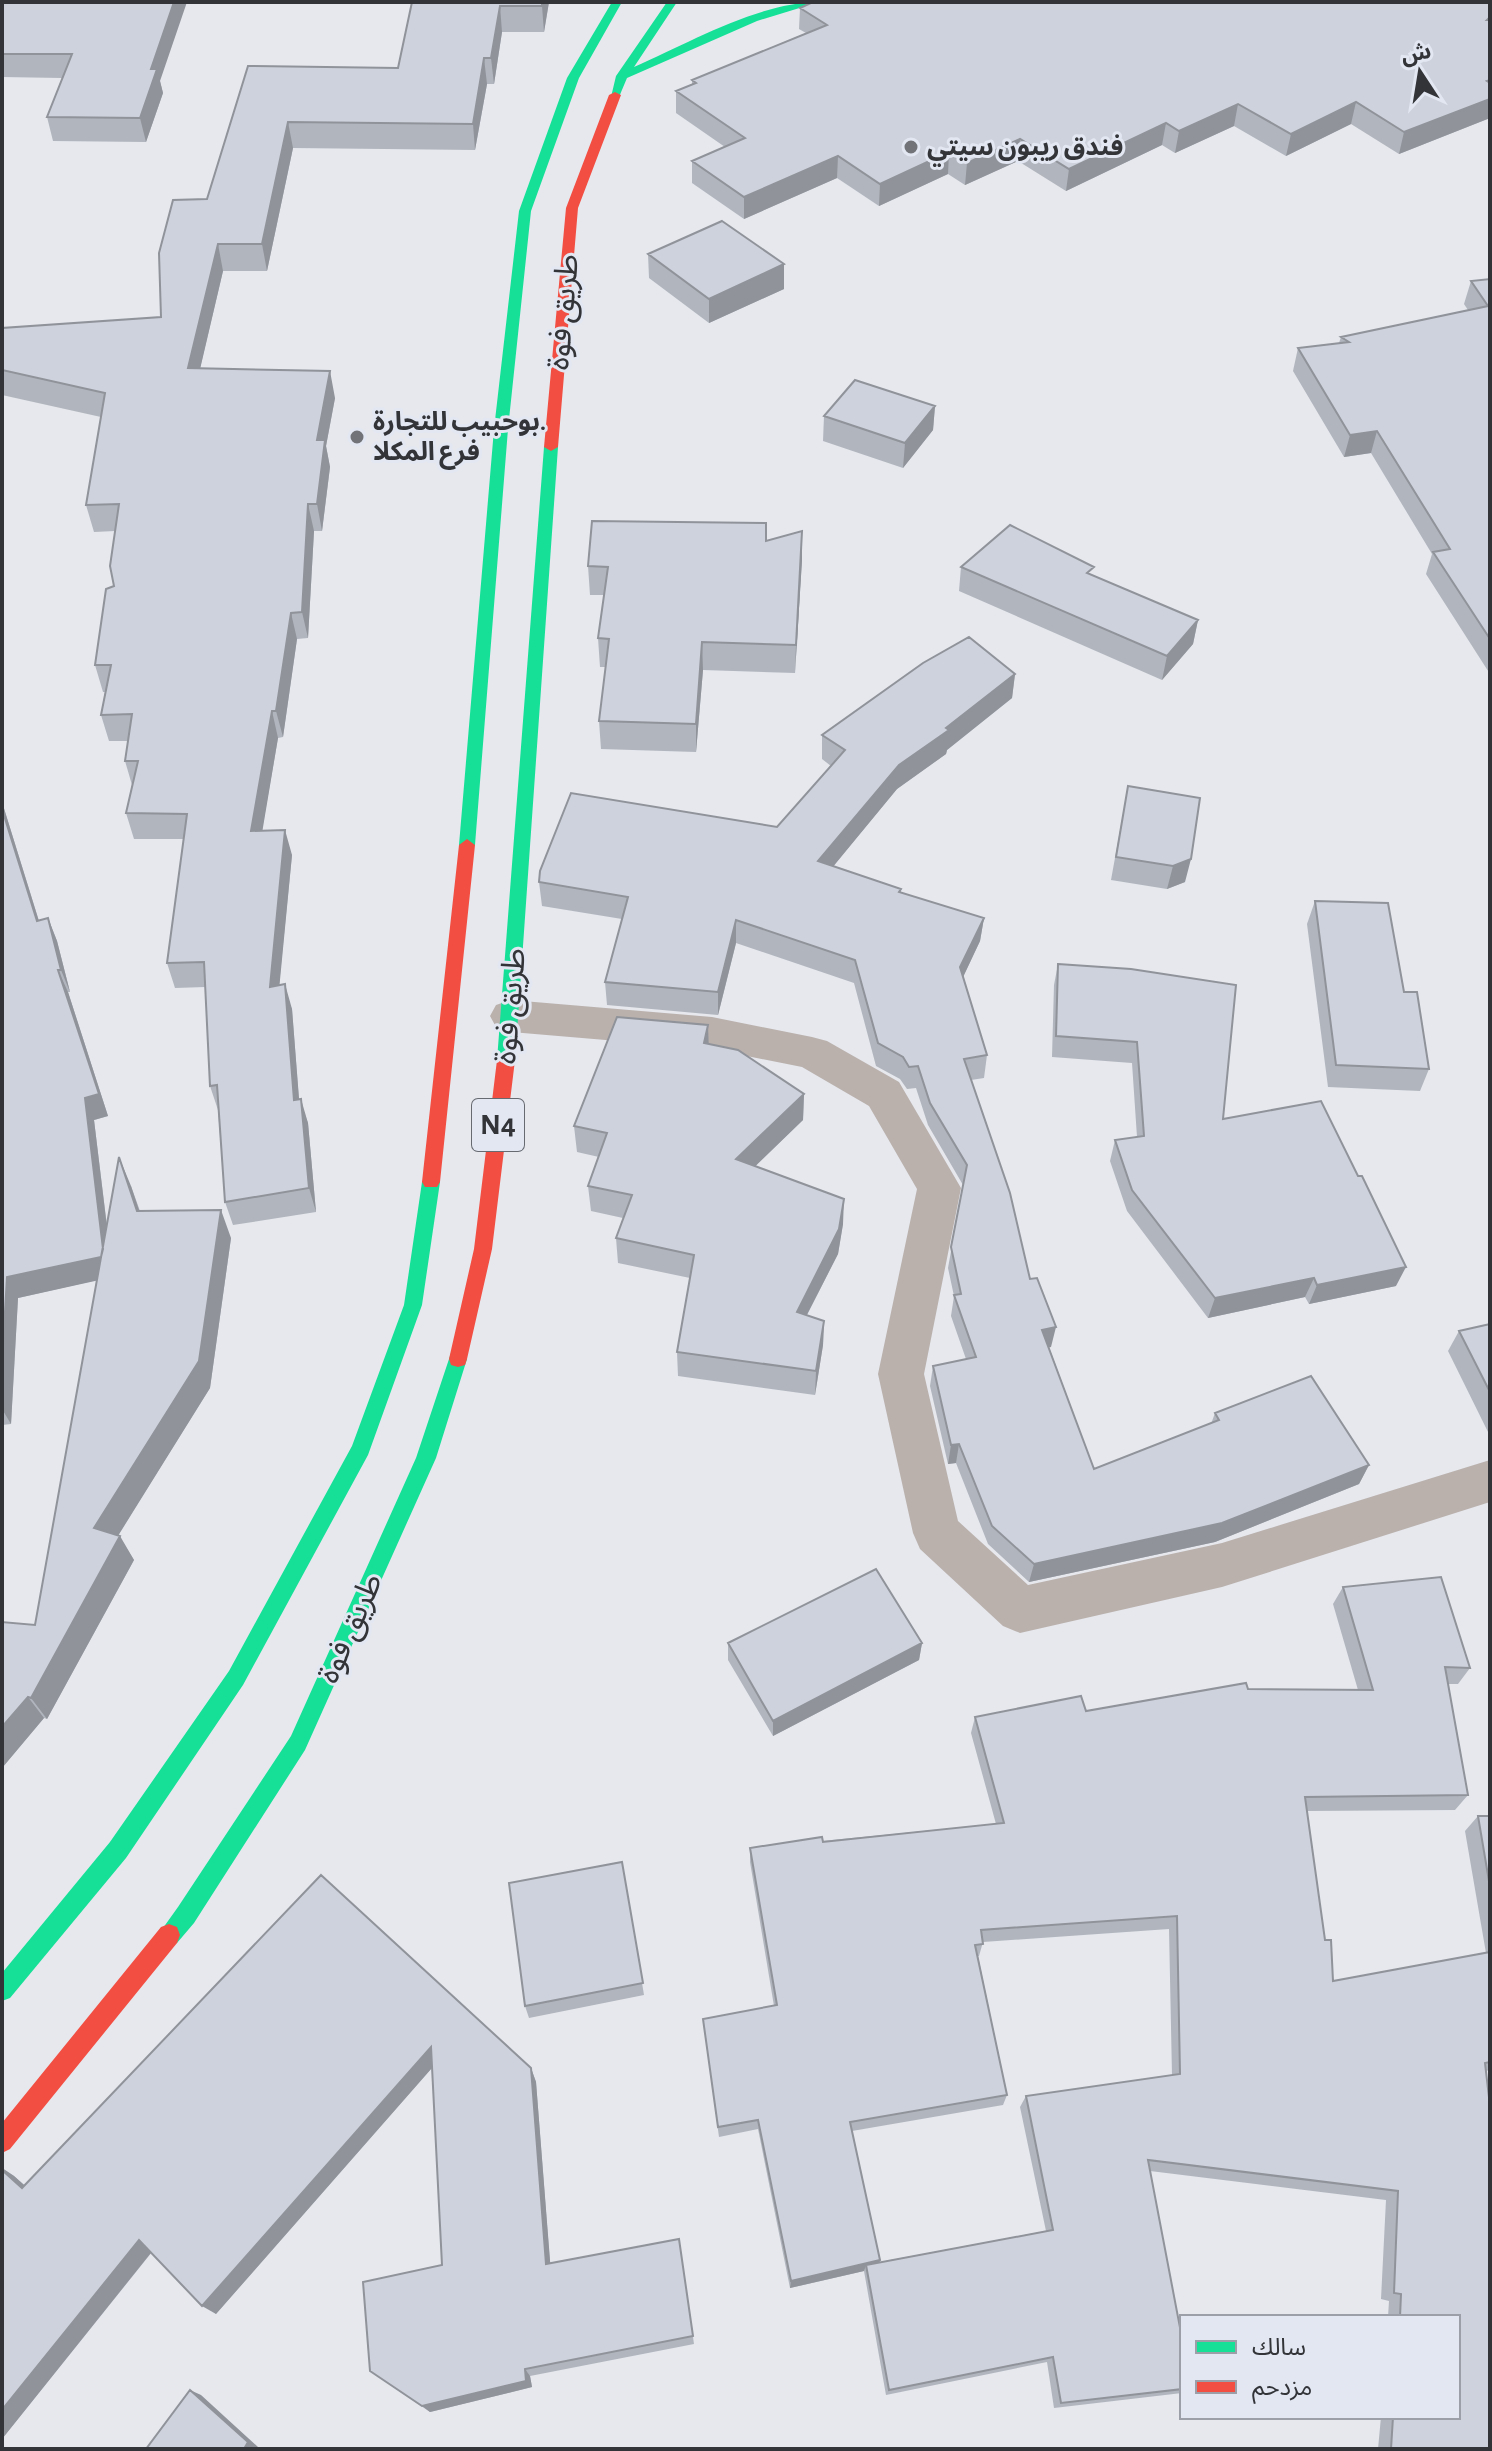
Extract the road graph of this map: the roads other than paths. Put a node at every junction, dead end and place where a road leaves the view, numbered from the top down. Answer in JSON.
{"nodes":[{"id":1,"x":617,"y":2,"type":"edge"},
{"id":2,"x":672,"y":2,"type":"edge"},
{"id":3,"x":814,"y":2,"type":"edge"},
{"id":4,"x":622,"y":76,"type":"junction"},
{"id":5,"x":511,"y":1016,"type":"junction"},
{"id":6,"x":1490,"y":1481,"type":"edge"},
{"id":7,"x":2,"y":1990,"type":"edge"},
{"id":8,"x":2,"y":2141,"type":"edge"}],
"edges":[{"from":1,"to":7,"type":"main road","name":"طريق فوة","number":"N4"},
{"from":2,"to":4,"type":"main road","name":"طريق فوة","number":"N4"},
{"from":3,"to":4,"type":"main road"},
{"from":4,"to":5,"type":"main road","name":"طريق فوة","number":"N4"},
{"from":5,"to":6,"type":"street"},
{"from":5,"to":8,"type":"main road","name":"طريق فوة","number":"N4"}]}
